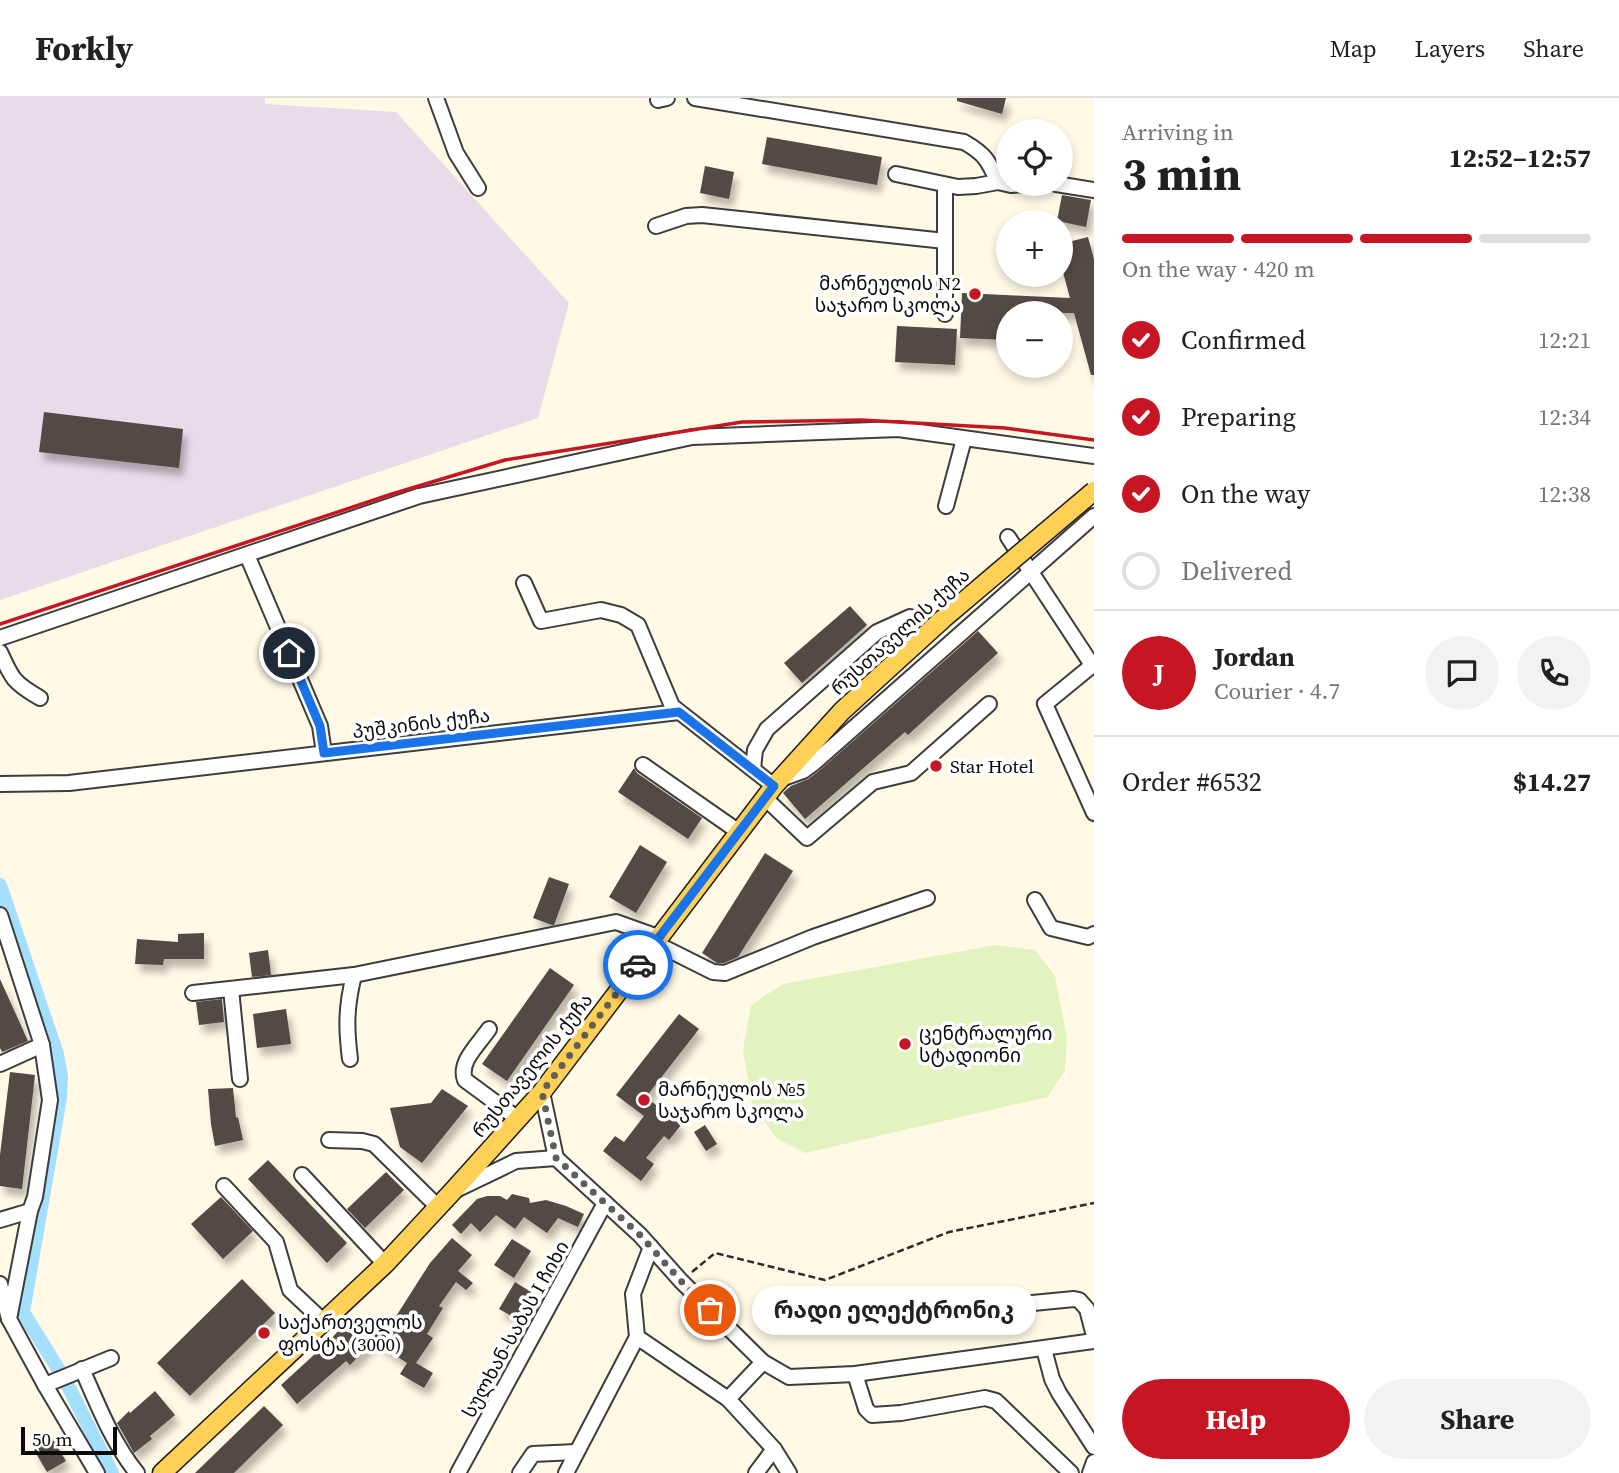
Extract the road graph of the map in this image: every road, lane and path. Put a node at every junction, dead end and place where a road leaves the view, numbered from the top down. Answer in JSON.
{"nodes":[{"id":1,"x":436,"y":98,"type":"edge"},
{"id":2,"x":695,"y":98,"type":"edge"},
{"id":3,"x":896,"y":174,"type":"dead end"},
{"id":4,"x":996,"y":178,"type":"edge"},
{"id":5,"x":996,"y":182,"type":"edge"},
{"id":6,"x":945,"y":186,"type":"junction"},
{"id":7,"x":1073,"y":187,"type":"edge"},
{"id":8,"x":478,"y":188,"type":"dead end"},
{"id":9,"x":1094,"y":190,"type":"edge"},
{"id":10,"x":656,"y":226,"type":"dead end"},
{"id":11,"x":945,"y":241,"type":"junction"},
{"id":12,"x":945,"y":314,"type":"dead end"},
{"id":13,"x":964,"y":439,"type":"junction"},
{"id":14,"x":1094,"y":456,"type":"edge"},
{"id":15,"x":1094,"y":491,"type":"edge"},
{"id":16,"x":946,"y":506,"type":"dead end"},
{"id":17,"x":1094,"y":516,"type":"edge"},
{"id":18,"x":1008,"y":537,"type":"dead end"},
{"id":19,"x":247,"y":555,"type":"junction"},
{"id":20,"x":1031,"y":572,"type":"junction"},
{"id":21,"x":524,"y":583,"type":"dead end"},
{"id":22,"x":910,"y":617,"type":"dead end"},
{"id":23,"x":0,"y":638,"type":"edge"},
{"id":24,"x":0,"y":652,"type":"edge"},
{"id":25,"x":1093,"y":664,"type":"edge"},
{"id":26,"x":40,"y":698,"type":"dead end"},
{"id":27,"x":989,"y":704,"type":"dead end"},
{"id":28,"x":679,"y":712,"type":"junction"},
{"id":29,"x":324,"y":753,"type":"junction"},
{"id":30,"x":643,"y":765,"type":"dead end"},
{"id":31,"x":753,"y":769,"type":"junction"},
{"id":32,"x":0,"y":784,"type":"edge"},
{"id":33,"x":774,"y":788,"type":"junction"},
{"id":34,"x":1094,"y":813,"type":"edge"},
{"id":35,"x":739,"y":832,"type":"junction"},
{"id":36,"x":927,"y":898,"type":"dead end"},
{"id":37,"x":1035,"y":900,"type":"dead end"},
{"id":38,"x":0,"y":919,"type":"edge"},
{"id":39,"x":1094,"y":934,"type":"edge"},
{"id":40,"x":657,"y":940,"type":"junction"},
{"id":41,"x":354,"y":975,"type":"junction"},
{"id":42,"x":231,"y":989,"type":"junction"},
{"id":43,"x":193,"y":993,"type":"dead end"},
{"id":44,"x":489,"y":1030,"type":"dead end"},
{"id":45,"x":42,"y":1045,"type":"junction"},
{"id":46,"x":349,"y":1059,"type":"dead end"},
{"id":47,"x":0,"y":1064,"type":"edge"},
{"id":48,"x":240,"y":1079,"type":"dead end"},
{"id":49,"x":542,"y":1092,"type":"junction"},
{"id":50,"x":518,"y":1119,"type":"junction"},
{"id":51,"x":329,"y":1140,"type":"dead end"},
{"id":52,"x":556,"y":1158,"type":"junction"},
{"id":53,"x":302,"y":1175,"type":"dead end"},
{"id":54,"x":224,"y":1186,"type":"dead end"},
{"id":55,"x":452,"y":1192,"type":"junction"},
{"id":56,"x":605,"y":1203,"type":"junction"},
{"id":57,"x":1094,"y":1203,"type":"edge"},
{"id":58,"x":438,"y":1207,"type":"junction"},
{"id":59,"x":30,"y":1211,"type":"junction"},
{"id":60,"x":0,"y":1220,"type":"edge"},
{"id":61,"x":651,"y":1247,"type":"junction"},
{"id":62,"x":385,"y":1264,"type":"junction"},
{"id":63,"x":681,"y":1281,"type":"junction"},
{"id":64,"x":0,"y":1284,"type":"edge"},
{"id":65,"x":940,"y":1311,"type":"dead end"},
{"id":66,"x":9,"y":1319,"type":"junction"},
{"id":67,"x":323,"y":1321,"type":"junction"},
{"id":68,"x":1094,"y":1336,"type":"edge"},
{"id":69,"x":638,"y":1337,"type":"junction"},
{"id":70,"x":1094,"y":1341,"type":"edge"},
{"id":71,"x":1044,"y":1349,"type":"junction"},
{"id":72,"x":111,"y":1358,"type":"dead end"},
{"id":73,"x":764,"y":1362,"type":"junction"},
{"id":74,"x":78,"y":1371,"type":"junction"},
{"id":75,"x":855,"y":1374,"type":"junction"},
{"id":76,"x":51,"y":1383,"type":"junction"},
{"id":77,"x":728,"y":1399,"type":"junction"},
{"id":78,"x":1094,"y":1447,"type":"edge"},
{"id":79,"x":774,"y":1449,"type":"junction"},
{"id":80,"x":576,"y":1452,"type":"junction"},
{"id":81,"x":1094,"y":1462,"type":"edge"},
{"id":82,"x":97,"y":1473,"type":"edge"},
{"id":83,"x":137,"y":1473,"type":"edge"},
{"id":84,"x":162,"y":1473,"type":"edge"},
{"id":85,"x":458,"y":1473,"type":"edge"},
{"id":86,"x":520,"y":1473,"type":"edge"},
{"id":87,"x":566,"y":1473,"type":"edge"},
{"id":88,"x":756,"y":1473,"type":"edge"},
{"id":89,"x":789,"y":1473,"type":"edge"},
{"id":90,"x":1071,"y":1473,"type":"edge"},
{"id":91,"x":1090,"y":1473,"type":"edge"}],
"edges":[{"from":1,"to":8,"type":"street"},
{"from":2,"to":4,"type":"street"},
{"from":3,"to":6,"type":"street"},
{"from":5,"to":6,"type":"street"},
{"from":6,"to":11,"type":"street"},
{"from":7,"to":9,"type":"street"},
{"from":10,"to":11,"type":"street"},
{"from":11,"to":12,"type":"street"},
{"from":13,"to":14,"type":"street"},
{"from":13,"to":16,"type":"street"},
{"from":13,"to":19,"type":"street"},
{"from":15,"to":33,"type":"main road","name":"რუსთაველის ქუჩა","bridge":true},
{"from":17,"to":20,"type":"street"},
{"from":18,"to":20,"type":"street"},
{"from":19,"to":23,"type":"street"},
{"from":19,"to":29,"type":"street"},
{"from":20,"to":25,"type":"street"},
{"from":20,"to":33,"type":"street"},
{"from":21,"to":28,"type":"street"},
{"from":22,"to":31,"type":"street"},
{"from":24,"to":26,"type":"street"},
{"from":25,"to":34,"type":"street"},
{"from":27,"to":33,"type":"street"},
{"from":28,"to":29,"type":"street","name":"პუშკინის ქუჩა"},
{"from":28,"to":31,"type":"street"},
{"from":29,"to":32,"type":"street","name":"პუშკინის ქუჩა"},
{"from":30,"to":35,"type":"street"},
{"from":31,"to":33,"type":"street"},
{"from":33,"to":35,"type":"main road","name":"რუსთაველის ქუჩა"},
{"from":35,"to":40,"type":"main road","name":"რუსთაველის ქუჩა"},
{"from":36,"to":40,"type":"street"},
{"from":37,"to":39,"type":"street"},
{"from":38,"to":45,"type":"street"},
{"from":40,"to":41,"type":"street"},
{"from":40,"to":49,"type":"main road","name":"რუსთაველის ქუჩა"},
{"from":41,"to":42,"type":"street"},
{"from":41,"to":46,"type":"street"},
{"from":42,"to":43,"type":"street"},
{"from":42,"to":48,"type":"street"},
{"from":44,"to":50,"type":"street"},
{"from":45,"to":47,"type":"street"},
{"from":45,"to":59,"type":"street"},
{"from":49,"to":50,"type":"main road","name":"რუსთაველის ქუჩა"},
{"from":49,"to":52,"type":"street"},
{"from":50,"to":55,"type":"main road","name":"რუსთაველის ქუჩა"},
{"from":51,"to":58,"type":"street"},
{"from":52,"to":55,"type":"street"},
{"from":52,"to":56,"type":"street"},
{"from":53,"to":62,"type":"street"},
{"from":54,"to":67,"type":"street"},
{"from":55,"to":58,"type":"main road","name":"რუსთაველის ქუჩა"},
{"from":56,"to":61,"type":"street"},
{"from":56,"to":85,"type":"street","name":"სულხან-საბას I ჩიხი"},
{"from":57,"to":63,"type":"path"},
{"from":58,"to":62,"type":"main road","name":"რუსთაველის ქუჩა"},
{"from":59,"to":60,"type":"street"},
{"from":59,"to":66,"type":"street"},
{"from":61,"to":63,"type":"street"},
{"from":61,"to":69,"type":"street"},
{"from":62,"to":67,"type":"main road","name":"რუსთაველის ქუჩა"},
{"from":63,"to":73,"type":"street"},
{"from":64,"to":66,"type":"street"},
{"from":65,"to":68,"type":"street"},
{"from":66,"to":76,"type":"street"},
{"from":67,"to":84,"type":"main road","name":"რუსთაველის ქუჩა"},
{"from":69,"to":77,"type":"street"},
{"from":69,"to":80,"type":"street"},
{"from":70,"to":71,"type":"street"},
{"from":71,"to":75,"type":"street"},
{"from":71,"to":78,"type":"street"},
{"from":72,"to":74,"type":"street"},
{"from":73,"to":75,"type":"street"},
{"from":73,"to":77,"type":"street"},
{"from":74,"to":76,"type":"street"},
{"from":74,"to":83,"type":"street"},
{"from":75,"to":90,"type":"street"},
{"from":76,"to":82,"type":"street"},
{"from":77,"to":79,"type":"street"},
{"from":79,"to":88,"type":"street"},
{"from":79,"to":89,"type":"street"},
{"from":80,"to":86,"type":"street"},
{"from":80,"to":87,"type":"street"},
{"from":81,"to":91,"type":"street"}]}
